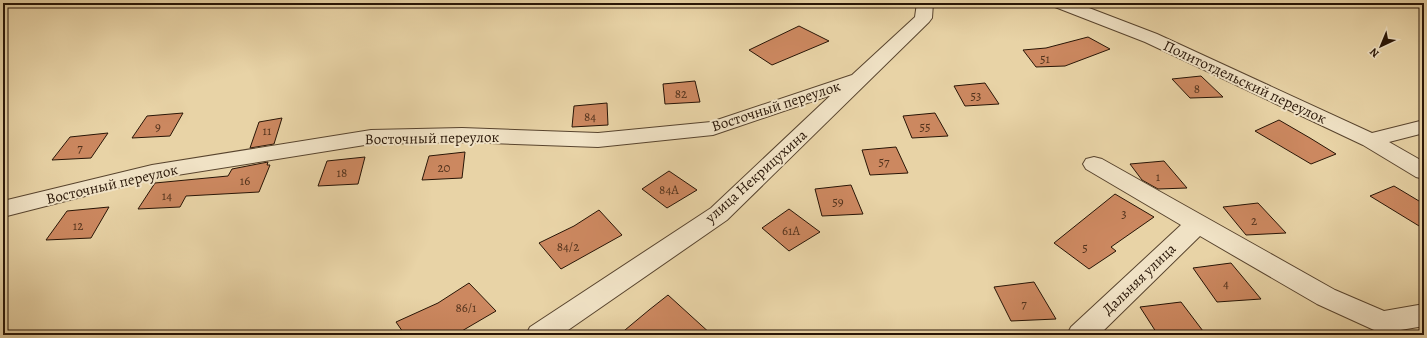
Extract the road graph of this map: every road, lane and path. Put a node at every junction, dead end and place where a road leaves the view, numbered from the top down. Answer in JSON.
{"nodes":[{"id":1,"x":925,"y":3,"type":"edge"},
{"id":2,"x":1062,"y":3,"type":"edge"},
{"id":3,"x":860,"y":79,"type":"junction"},
{"id":4,"x":1424,"y":126,"type":"edge"},
{"id":5,"x":1370,"y":140,"type":"junction"},
{"id":6,"x":1094,"y":164,"type":"dead end"},
{"id":7,"x":1424,"y":172,"type":"edge"},
{"id":8,"x":3,"y":209,"type":"edge"},
{"id":9,"x":1198,"y":223,"type":"junction"},
{"id":10,"x":1424,"y":315,"type":"edge"},
{"id":11,"x":540,"y":335,"type":"edge"},
{"id":12,"x":1081,"y":335,"type":"edge"}],
"edges":[{"from":1,"to":3,"type":"street","name":"улица Некрицухина"},
{"from":2,"to":5,"type":"street","name":"Политотдельский переулок"},
{"from":3,"to":8,"type":"street","name":"Восточный переулок"},
{"from":3,"to":11,"type":"street","name":"улица Некрицухина"},
{"from":4,"to":5,"type":"street"},
{"from":5,"to":7,"type":"street","name":"Политотдельский переулок"},
{"from":6,"to":9,"type":"street"},
{"from":9,"to":10,"type":"street"},
{"from":9,"to":12,"type":"street","name":"Дальняя улица"}]}
